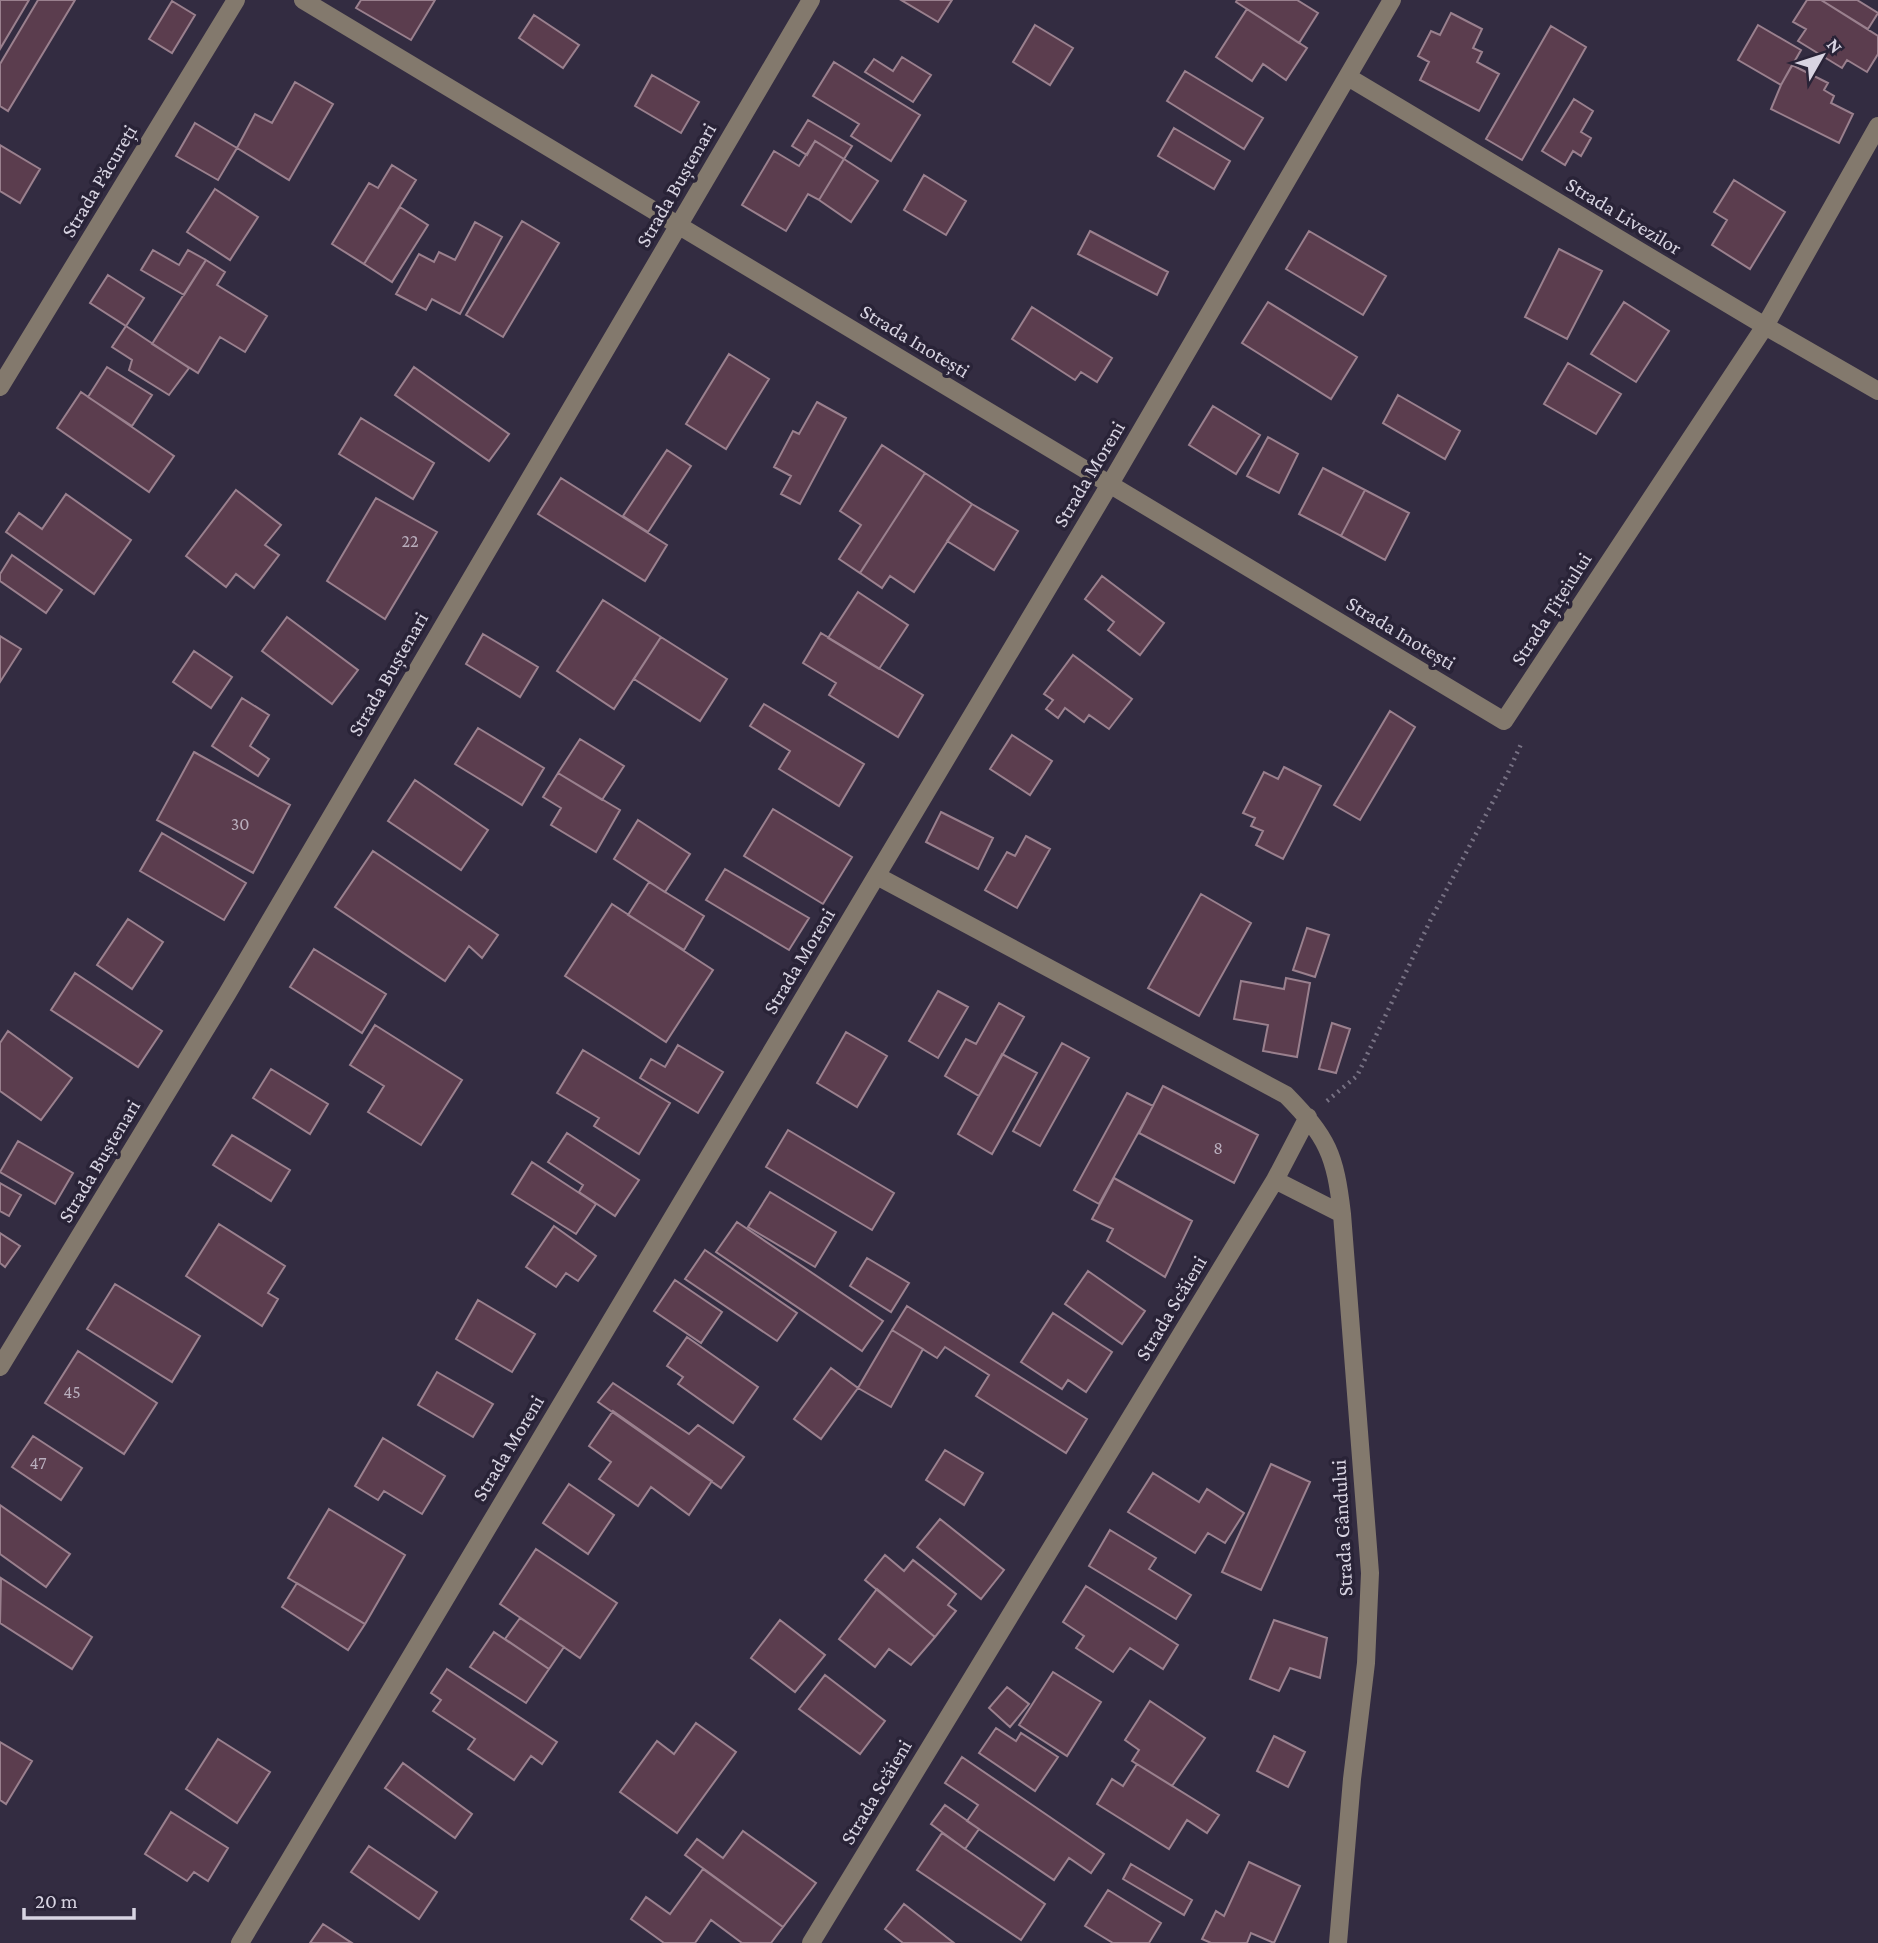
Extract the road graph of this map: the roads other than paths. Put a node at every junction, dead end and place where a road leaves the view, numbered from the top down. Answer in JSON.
{"nodes":[{"id":1,"x":236,"y":0,"type":"edge"},
{"id":2,"x":303,"y":0,"type":"edge"},
{"id":3,"x":811,"y":0,"type":"edge"},
{"id":4,"x":1392,"y":0,"type":"edge"},
{"id":5,"x":1348,"y":77,"type":"junction"},
{"id":6,"x":1878,"y":126,"type":"edge"},
{"id":7,"x":678,"y":225,"type":"junction"},
{"id":8,"x":1765,"y":326,"type":"junction"},
{"id":9,"x":0,"y":387,"type":"edge"},
{"id":10,"x":1878,"y":391,"type":"edge"},
{"id":11,"x":1110,"y":484,"type":"junction"},
{"id":12,"x":1504,"y":721,"type":"joint"},
{"id":13,"x":877,"y":876,"type":"junction"},
{"id":14,"x":1308,"y":1117,"type":"junction"},
{"id":15,"x":1275,"y":1180,"type":"junction"},
{"id":16,"x":1342,"y":1214,"type":"junction"},
{"id":17,"x":0,"y":1367,"type":"edge"},
{"id":18,"x":240,"y":1943,"type":"edge"},
{"id":19,"x":811,"y":1943,"type":"edge"},
{"id":20,"x":1338,"y":1943,"type":"edge"}],
"edges":[{"from":1,"to":9,"type":"street","name":"Strada Păcureți"},
{"from":2,"to":7,"type":"street","name":"Strada Inotești"},
{"from":3,"to":7,"type":"street","name":"Strada Buștenari"},
{"from":4,"to":5,"type":"street","name":"Strada Moreni"},
{"from":5,"to":8,"type":"street","name":"Strada Livezilor"},
{"from":5,"to":11,"type":"street","name":"Strada Moreni"},
{"from":6,"to":8,"type":"street","name":"Strada Țițeiului"},
{"from":7,"to":11,"type":"street","name":"Strada Inotești"},
{"from":7,"to":17,"type":"street","name":"Strada Buștenari"},
{"from":8,"to":10,"type":"street","name":"Strada Livezilor"},
{"from":8,"to":12,"type":"street","name":"Strada Țițeiului"},
{"from":11,"to":12,"type":"street","name":"Strada Inotești"},
{"from":11,"to":13,"type":"street","name":"Strada Moreni"},
{"from":13,"to":14,"type":"street"},
{"from":13,"to":18,"type":"street","name":"Strada Moreni"},
{"from":14,"to":15,"type":"street","name":"Strada Scăieni"},
{"from":14,"to":16,"type":"street","name":"Strada Gândului"},
{"from":15,"to":16,"type":"street"},
{"from":15,"to":19,"type":"street","name":"Strada Scăieni"},
{"from":16,"to":20,"type":"street","name":"Strada Gândului"}]}
